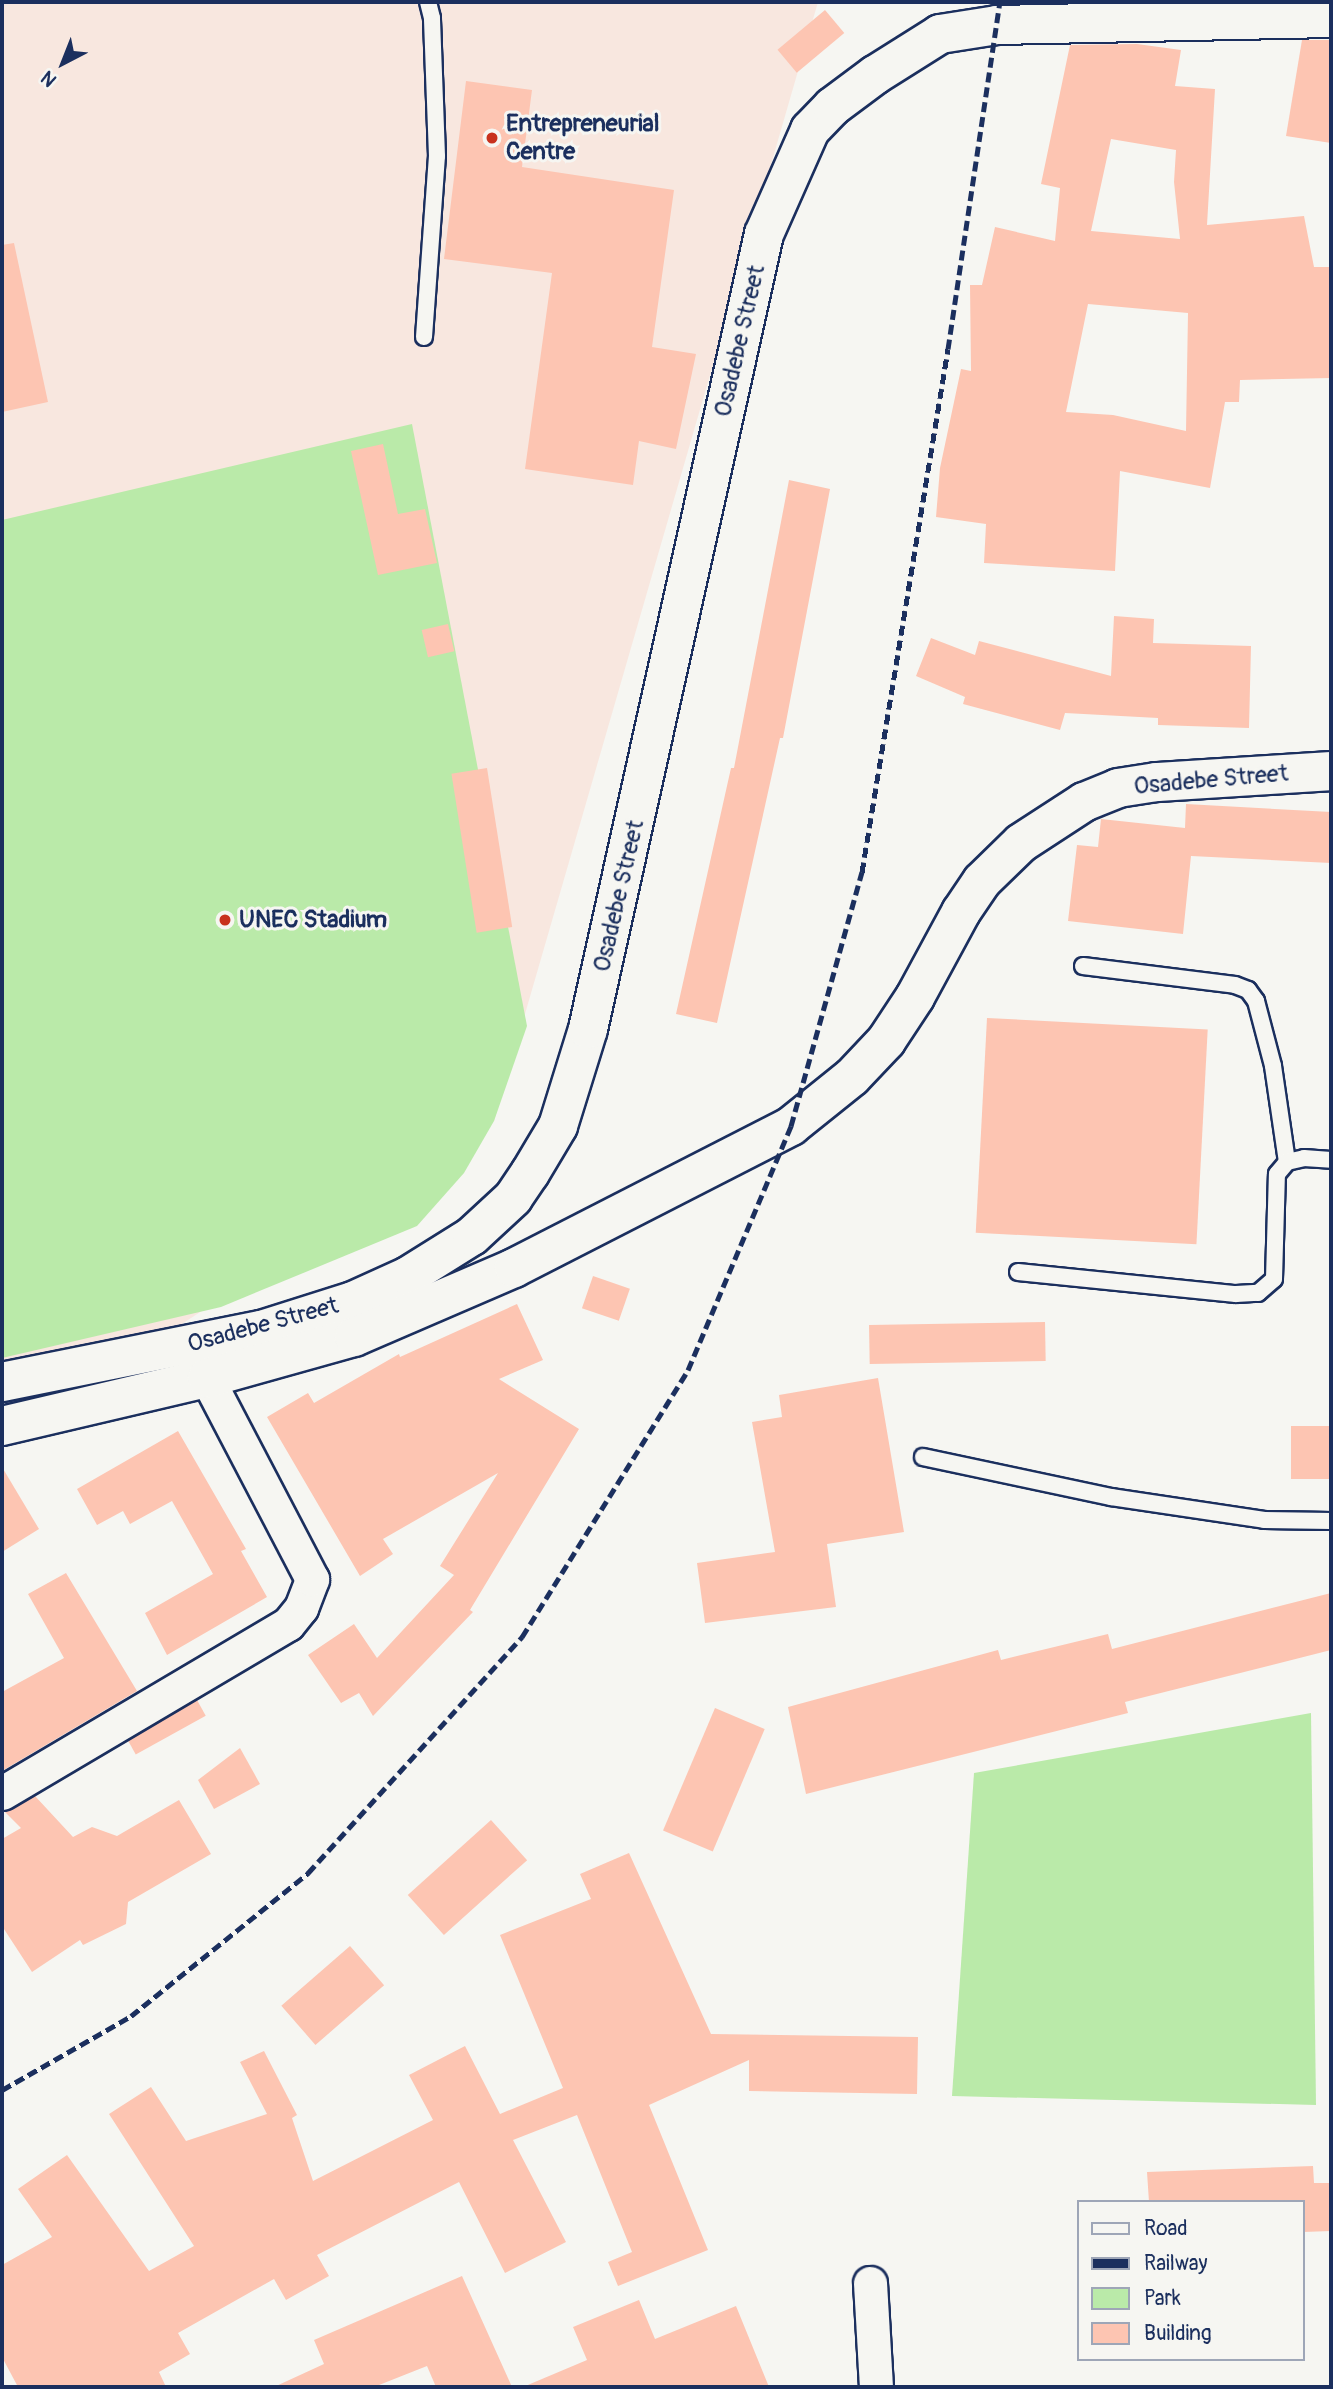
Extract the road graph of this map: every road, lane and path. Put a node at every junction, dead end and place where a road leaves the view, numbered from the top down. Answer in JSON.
{"nodes":[{"id":1,"x":428,"y":2,"type":"edge"},
{"id":2,"x":1331,"y":18,"type":"edge"},
{"id":3,"x":424,"y":337,"type":"dead end"},
{"id":4,"x":1331,"y":771,"type":"edge"},
{"id":5,"x":1083,"y":965,"type":"dead end"},
{"id":6,"x":1331,"y":1160,"type":"edge"},
{"id":7,"x":1287,"y":1162,"type":"junction"},
{"id":8,"x":513,"y":1198,"type":"junction"},
{"id":9,"x":539,"y":1255,"type":"junction"},
{"id":10,"x":1018,"y":1272,"type":"dead end"},
{"id":11,"x":207,"y":1378,"type":"junction"},
{"id":12,"x":2,"y":1382,"type":"edge"},
{"id":13,"x":2,"y":1426,"type":"edge"},
{"id":14,"x":923,"y":1457,"type":"dead end"},
{"id":15,"x":1331,"y":1521,"type":"edge"},
{"id":16,"x":2,"y":1793,"type":"edge"},
{"id":17,"x":870,"y":2283,"type":"dead end"},
{"id":18,"x":876,"y":2387,"type":"edge"}],
"edges":[{"from":1,"to":3,"type":"lane"},
{"from":2,"to":8,"type":"main road","name":"Osadebe Street"},
{"from":4,"to":9,"type":"main road","name":"Osadebe Street"},
{"from":5,"to":7,"type":"lane"},
{"from":6,"to":7,"type":"lane"},
{"from":7,"to":10,"type":"lane"},
{"from":8,"to":9,"type":"main road"},
{"from":8,"to":12,"type":"main road","name":"Osadebe Street"},
{"from":9,"to":11,"type":"main road","name":"Osadebe Street"},
{"from":11,"to":13,"type":"main road","name":"Osadebe Street"},
{"from":11,"to":16,"type":"street","name":"Osadebe Street"},
{"from":14,"to":15,"type":"lane"},
{"from":17,"to":18,"type":"street"}]}
